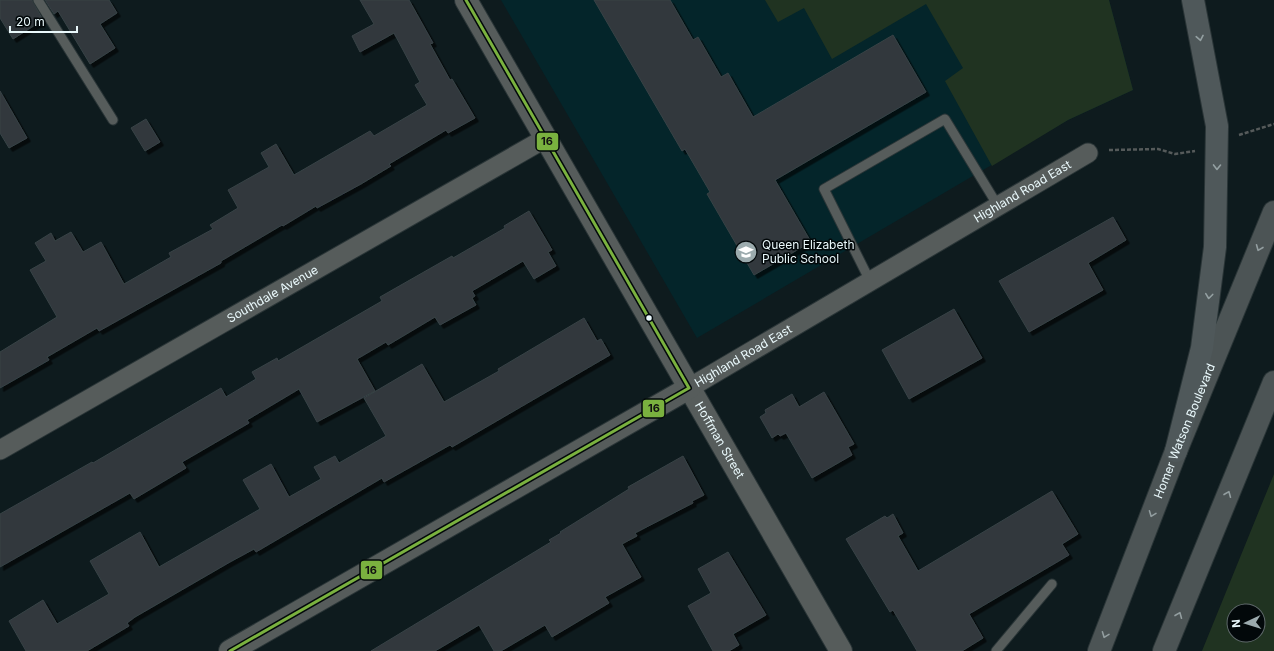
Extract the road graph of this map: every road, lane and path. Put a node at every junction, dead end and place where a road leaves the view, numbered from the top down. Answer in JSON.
{"nodes":[{"id":1,"x":38,"y":0,"type":"edge"},
{"id":2,"x":466,"y":0,"type":"edge"},
{"id":3,"x":1193,"y":0,"type":"edge"},
{"id":4,"x":113,"y":120,"type":"dead end"},
{"id":5,"x":1274,"y":124,"type":"edge"},
{"id":6,"x":546,"y":138,"type":"junction"},
{"id":7,"x":1217,"y":145,"type":"junction"},
{"id":8,"x":1088,"y":153,"type":"joint"},
{"id":9,"x":998,"y":206,"type":"junction"},
{"id":10,"x":1274,"y":212,"type":"edge"},
{"id":11,"x":870,"y":281,"type":"junction"},
{"id":12,"x":1274,"y":382,"type":"edge"},
{"id":13,"x":689,"y":388,"type":"junction"},
{"id":14,"x":0,"y":450,"type":"edge"},
{"id":15,"x":1176,"y":452,"type":"junction"},
{"id":16,"x":1052,"y":584,"type":"dead end"},
{"id":17,"x":230,"y":651,"type":"edge"},
{"id":18,"x":841,"y":651,"type":"edge"},
{"id":19,"x":996,"y":651,"type":"edge"},
{"id":20,"x":1099,"y":651,"type":"edge"},
{"id":21,"x":1164,"y":651,"type":"edge"}],
"edges":[{"from":1,"to":4,"type":"lane"},
{"from":2,"to":6,"type":"street","name":"Hoffman Street"},
{"from":3,"to":7,"type":"highway","one_way":true},
{"from":5,"to":7,"type":"path"},
{"from":6,"to":13,"type":"street","name":"Hoffman Street"},
{"from":6,"to":14,"type":"street","name":"Southdale Avenue"},
{"from":7,"to":8,"type":"path"},
{"from":7,"to":15,"type":"highway","one_way":true},
{"from":8,"to":9,"type":"street","name":"Highland Road East"},
{"from":9,"to":11,"type":"street","name":"Highland Road East"},
{"from":9,"to":11,"type":"lane"},
{"from":10,"to":15,"type":"main road","name":"Homer Watson Boulevard","one_way":true},
{"from":11,"to":13,"type":"street","name":"Highland Road East"},
{"from":21,"to":12,"type":"main road","one_way":true},
{"from":13,"to":17,"type":"street","name":"Highland Road East"},
{"from":13,"to":18,"type":"street","name":"Hoffman Street"},
{"from":15,"to":20,"type":"main road","name":"Homer Watson Boulevard","one_way":true},
{"from":16,"to":19,"type":"lane"}]}
